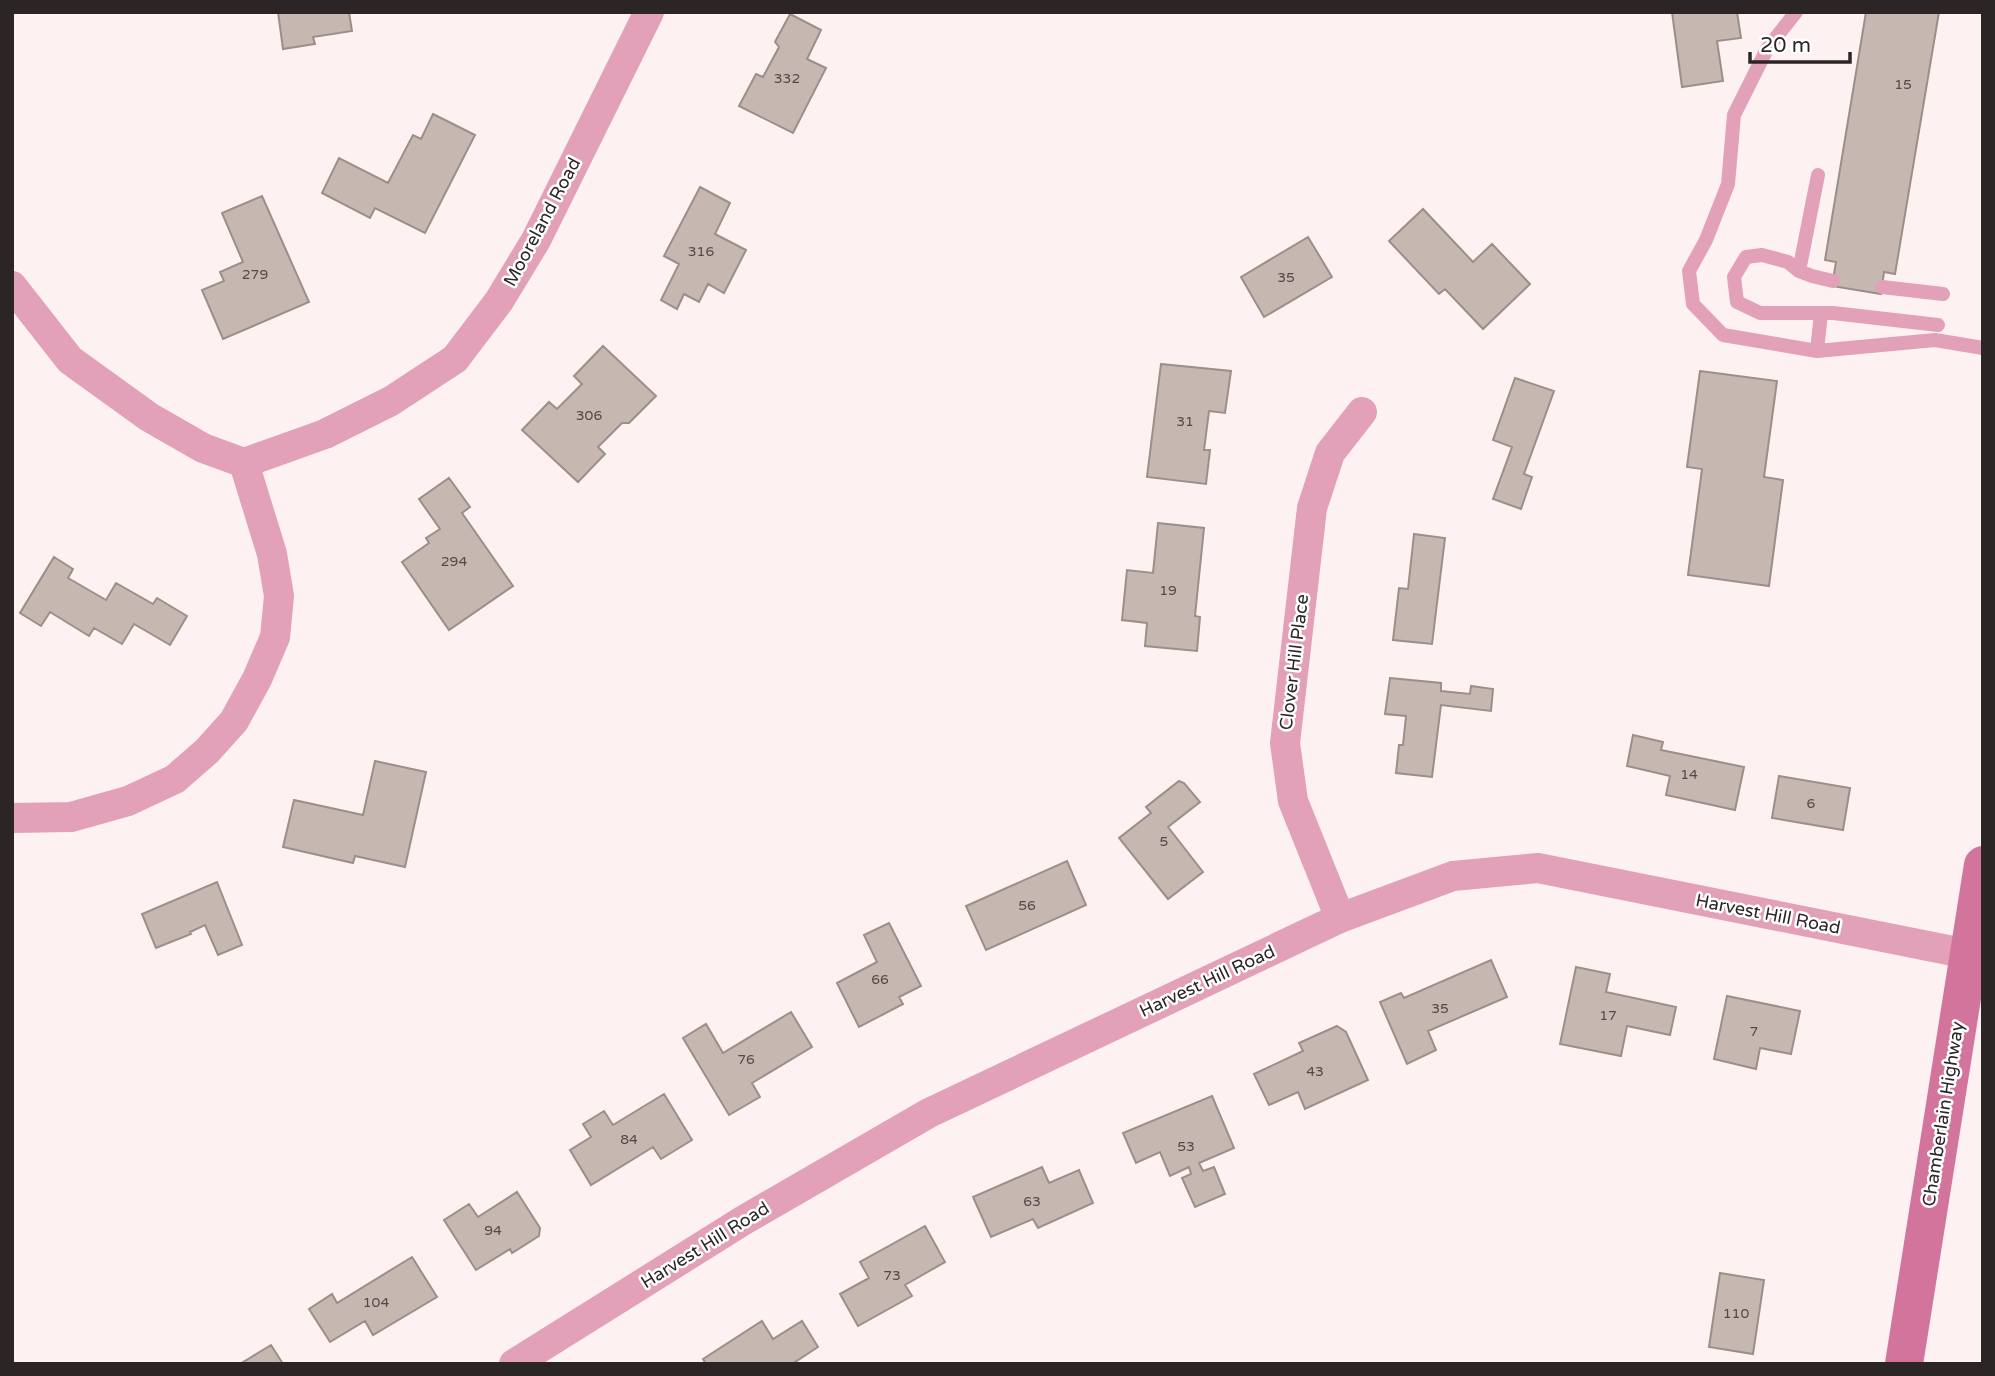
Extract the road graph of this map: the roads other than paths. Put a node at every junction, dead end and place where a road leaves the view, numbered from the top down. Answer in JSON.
{"nodes":[{"id":1,"x":649,"y":12,"type":"edge"},
{"id":2,"x":1796,"y":12,"type":"edge"},
{"id":3,"x":1818,"y":175,"type":"dead end"},
{"id":4,"x":1799,"y":271,"type":"junction"},
{"id":5,"x":1833,"y":281,"type":"dead end"},
{"id":6,"x":12,"y":286,"type":"edge"},
{"id":7,"x":1882,"y":287,"type":"dead end"},
{"id":8,"x":1943,"y":294,"type":"dead end"},
{"id":9,"x":1821,"y":313,"type":"junction"},
{"id":10,"x":1938,"y":325,"type":"dead end"},
{"id":11,"x":1983,"y":348,"type":"edge"},
{"id":12,"x":1817,"y":351,"type":"junction"},
{"id":13,"x":1362,"y":412,"type":"dead end"},
{"id":14,"x":244,"y":463,"type":"junction"},
{"id":15,"x":12,"y":818,"type":"edge"},
{"id":16,"x":1983,"y":865,"type":"edge"},
{"id":17,"x":1340,"y":918,"type":"junction"},
{"id":18,"x":1968,"y":954,"type":"junction"},
{"id":19,"x":514,"y":1364,"type":"edge"},
{"id":20,"x":1904,"y":1364,"type":"edge"}],
"edges":[{"from":1,"to":14,"type":"street","name":"Mooreland Road"},
{"from":2,"to":12,"type":"lane"},
{"from":3,"to":4,"type":"lane"},
{"from":4,"to":5,"type":"lane"},
{"from":4,"to":9,"type":"lane"},
{"from":6,"to":14,"type":"street"},
{"from":7,"to":8,"type":"lane"},
{"from":9,"to":10,"type":"lane"},
{"from":9,"to":12,"type":"lane"},
{"from":11,"to":12,"type":"lane"},
{"from":13,"to":17,"type":"street","name":"Clover Hill Place"},
{"from":14,"to":15,"type":"street"},
{"from":16,"to":18,"type":"main road","name":"Chamberlain Highway"},
{"from":17,"to":18,"type":"street","name":"Harvest Hill Road"},
{"from":17,"to":19,"type":"street","name":"Harvest Hill Road"},
{"from":18,"to":20,"type":"main road","name":"Chamberlain Highway"}]}
